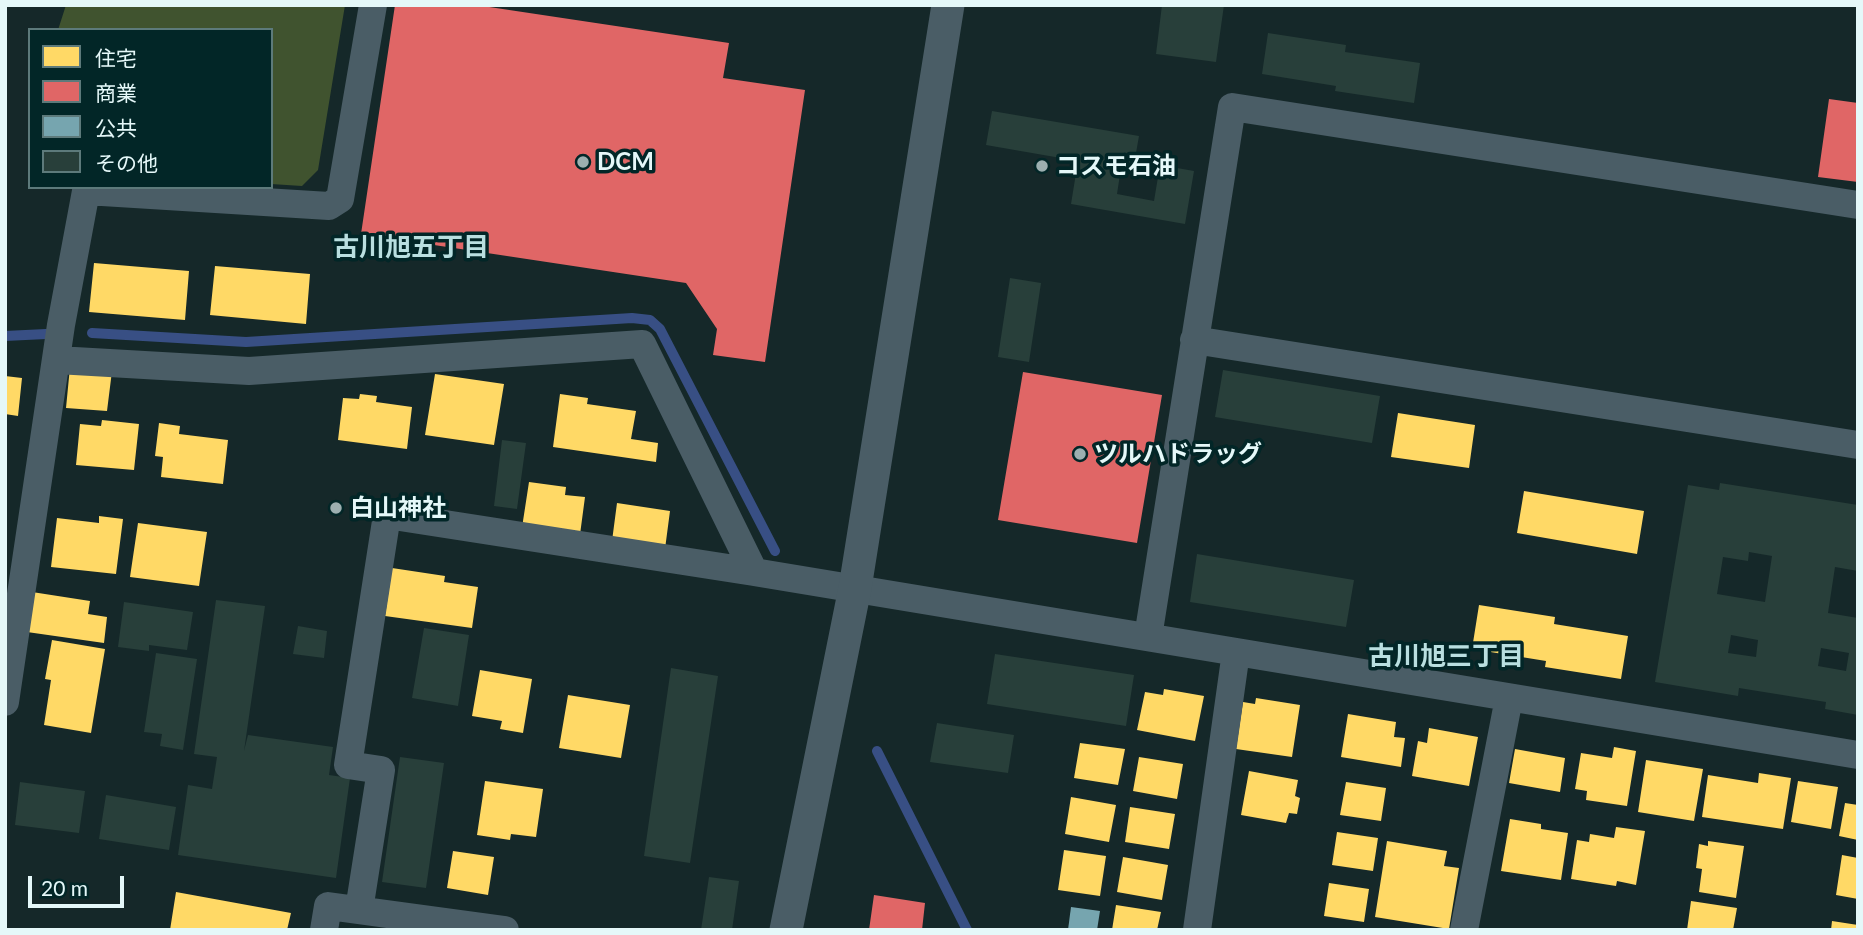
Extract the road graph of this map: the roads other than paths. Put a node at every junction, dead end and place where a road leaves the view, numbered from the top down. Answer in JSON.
{"nodes":[{"id":1,"x":373,"y":5,"type":"edge"},
{"id":2,"x":948,"y":5,"type":"edge"},
{"id":3,"x":1858,"y":205,"type":"edge"},
{"id":4,"x":1194,"y":340,"type":"junction"},
{"id":5,"x":59,"y":344,"type":"junction"},
{"id":6,"x":1858,"y":445,"type":"edge"},
{"id":7,"x":754,"y":572,"type":"junction"},
{"id":8,"x":855,"y":588,"type":"junction"},
{"id":9,"x":1148,"y":637,"type":"junction"},
{"id":10,"x":1236,"y":652,"type":"junction"},
{"id":11,"x":1509,"y":698,"type":"junction"},
{"id":12,"x":5,"y":702,"type":"edge"},
{"id":13,"x":1858,"y":755,"type":"edge"},
{"id":14,"x":359,"y":910,"type":"junction"},
{"id":15,"x":324,"y":930,"type":"edge"},
{"id":16,"x":505,"y":930,"type":"edge"},
{"id":17,"x":786,"y":930,"type":"edge"},
{"id":18,"x":1197,"y":930,"type":"edge"},
{"id":19,"x":1464,"y":930,"type":"edge"}],
"edges":[{"from":1,"to":5,"type":"street"},
{"from":2,"to":8,"type":"street"},
{"from":3,"to":4,"type":"street"},
{"from":4,"to":6,"type":"street"},
{"from":4,"to":9,"type":"street"},
{"from":5,"to":7,"type":"street"},
{"from":5,"to":12,"type":"street"},
{"from":7,"to":8,"type":"street"},
{"from":7,"to":14,"type":"street"},
{"from":8,"to":9,"type":"street"},
{"from":8,"to":17,"type":"street"},
{"from":9,"to":10,"type":"street"},
{"from":10,"to":11,"type":"street"},
{"from":10,"to":18,"type":"street"},
{"from":11,"to":13,"type":"street"},
{"from":11,"to":19,"type":"street"},
{"from":14,"to":15,"type":"street"},
{"from":14,"to":16,"type":"street"}]}
